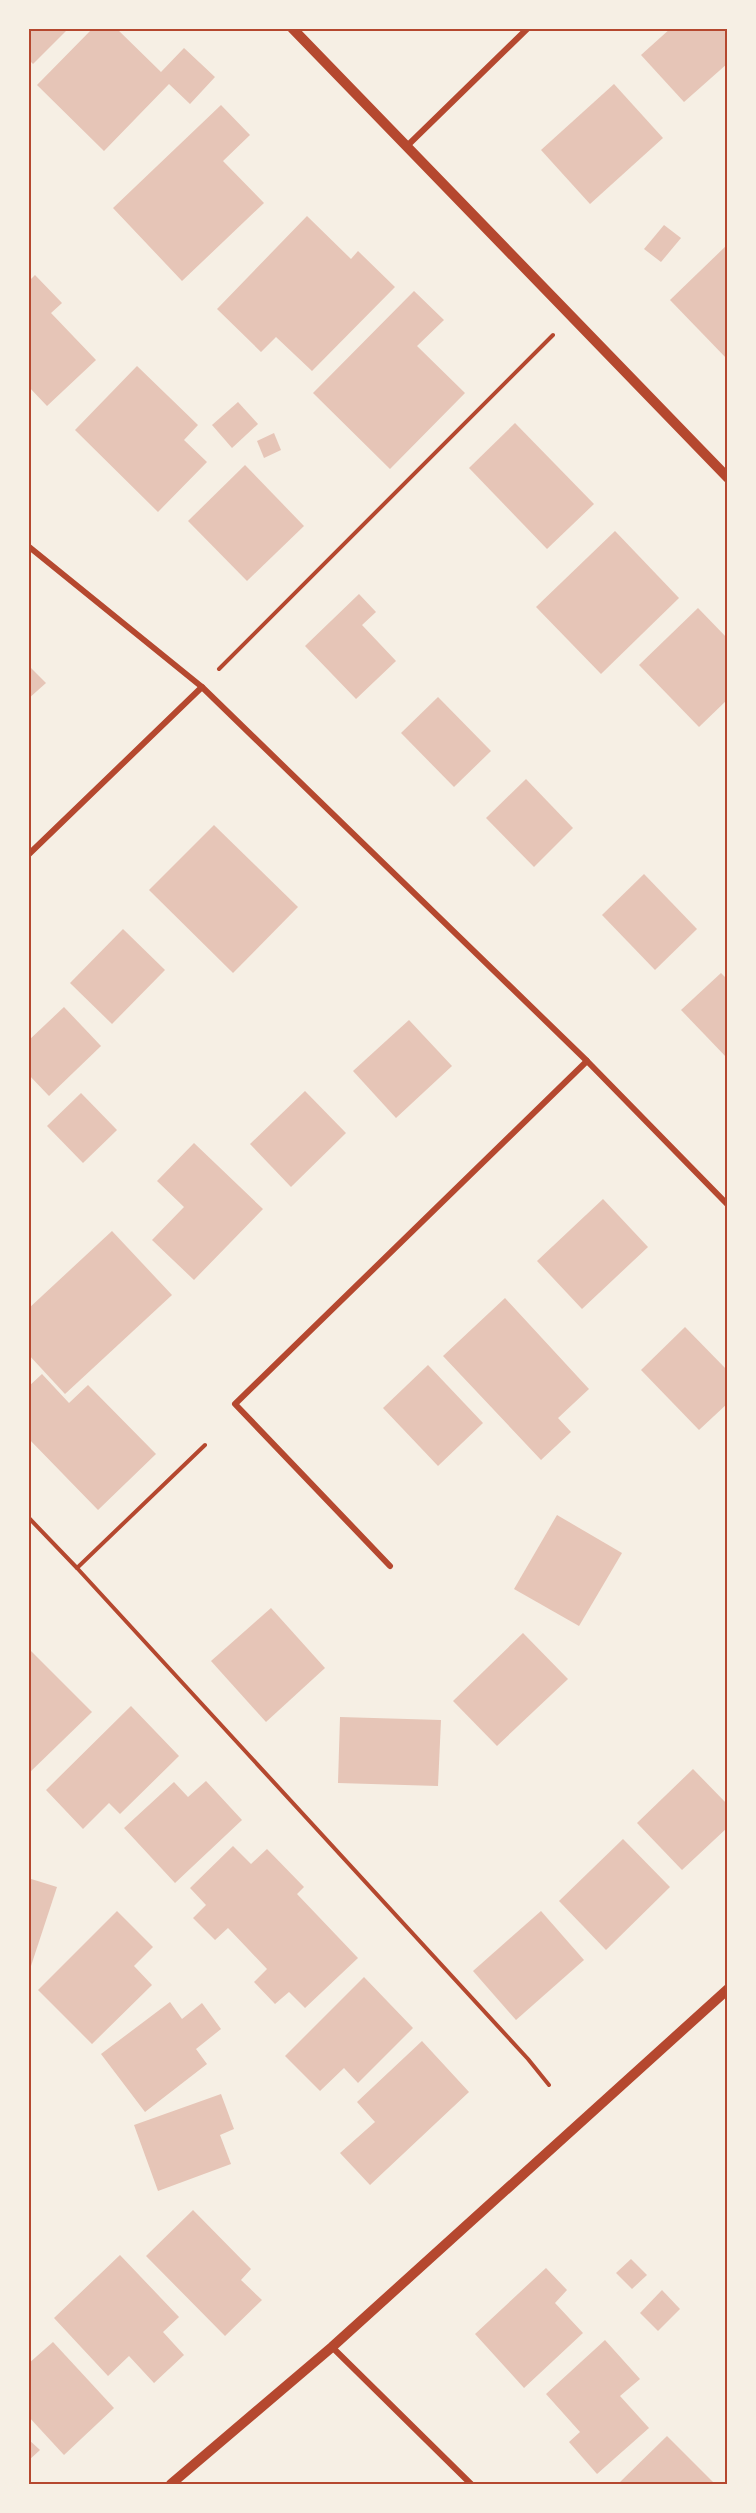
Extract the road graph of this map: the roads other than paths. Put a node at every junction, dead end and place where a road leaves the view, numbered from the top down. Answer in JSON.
{"nodes":[{"id":1,"x":292,"y":28,"type":"edge"},
{"id":2,"x":528,"y":28,"type":"edge"},
{"id":3,"x":406,"y":147,"type":"junction"},
{"id":4,"x":728,"y":478,"type":"edge"},
{"id":5,"x":28,"y":546,"type":"edge"},
{"id":6,"x":201,"y":687,"type":"junction"},
{"id":7,"x":28,"y":855,"type":"edge"},
{"id":8,"x":587,"y":1061,"type":"junction"},
{"id":9,"x":728,"y":1205,"type":"edge"},
{"id":10,"x":390,"y":1566,"type":"dead end"},
{"id":11,"x":728,"y":1989,"type":"edge"},
{"id":12,"x":332,"y":2347,"type":"junction"},
{"id":13,"x":171,"y":2484,"type":"edge"},
{"id":14,"x":471,"y":2484,"type":"edge"}],
"edges":[{"from":1,"to":3,"type":"street"},
{"from":2,"to":3,"type":"street"},
{"from":3,"to":4,"type":"street"},
{"from":5,"to":6,"type":"street"},
{"from":6,"to":7,"type":"street"},
{"from":6,"to":8,"type":"street"},
{"from":8,"to":9,"type":"street"},
{"from":8,"to":10,"type":"street"},
{"from":11,"to":12,"type":"street"},
{"from":12,"to":13,"type":"street"},
{"from":12,"to":14,"type":"street"}]}
